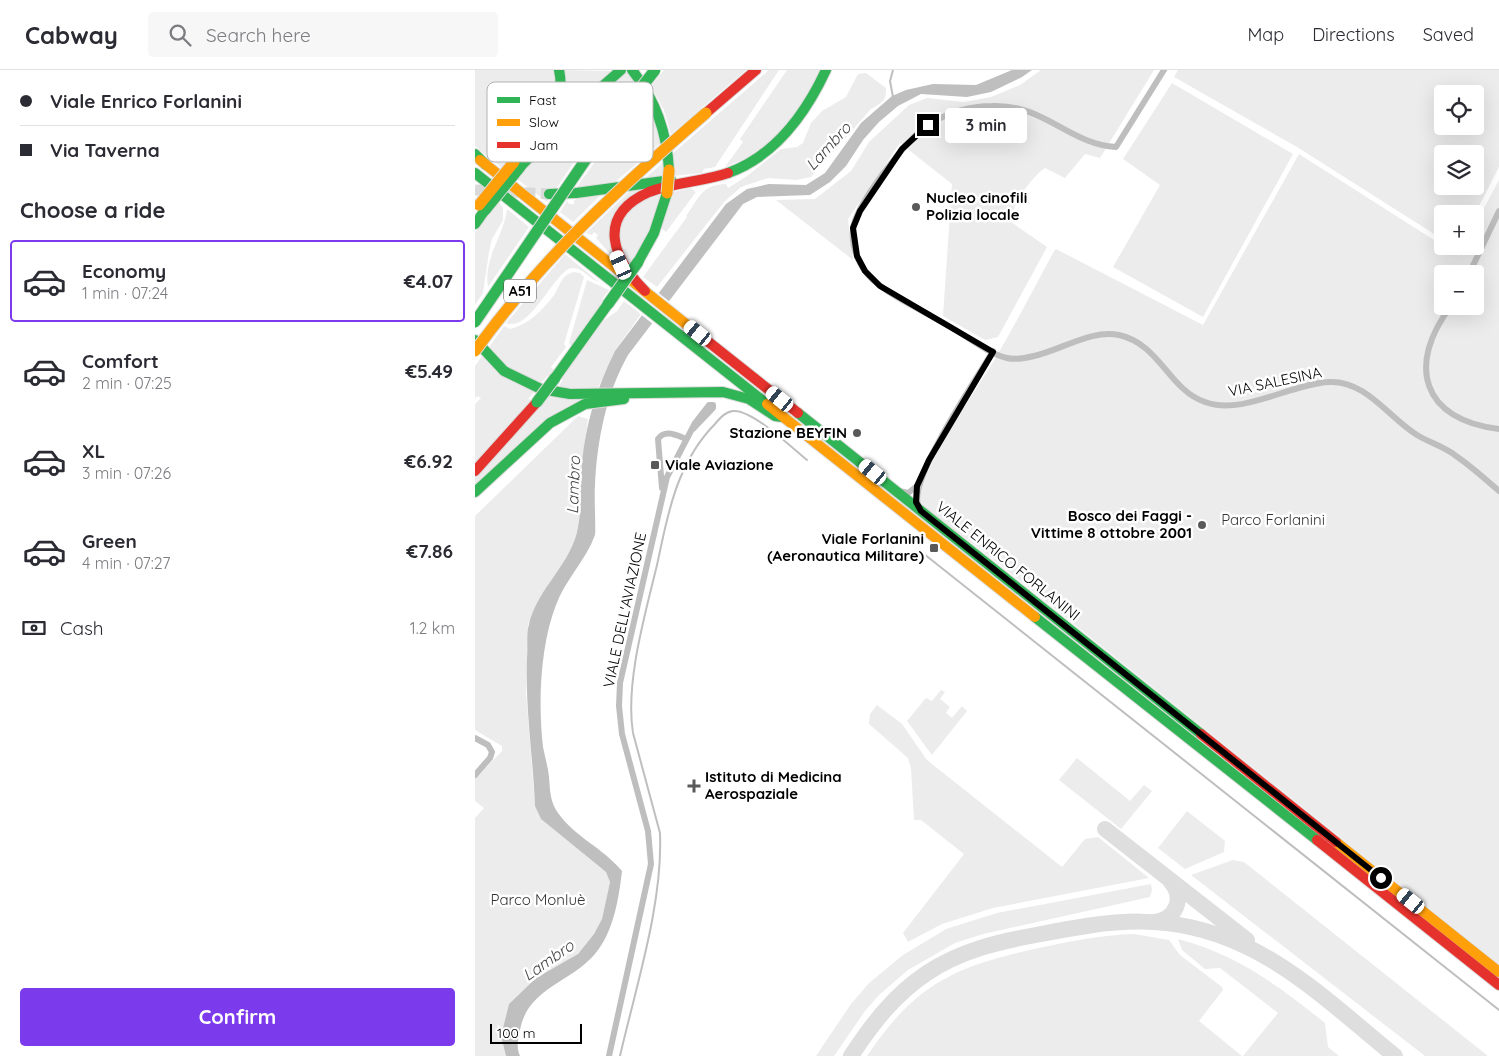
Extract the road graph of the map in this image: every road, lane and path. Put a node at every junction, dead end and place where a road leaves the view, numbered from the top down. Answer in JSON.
{"nodes":[{"id":1,"x":632,"y":70,"type":"edge"},
{"id":2,"x":655,"y":70,"type":"edge"},
{"id":3,"x":756,"y":70,"type":"edge"},
{"id":4,"x":826,"y":70,"type":"edge"},
{"id":5,"x":1164,"y":70,"type":"edge"},
{"id":6,"x":618,"y":72,"type":"edge"},
{"id":7,"x":607,"y":82,"type":"edge"},
{"id":8,"x":641,"y":82,"type":"edge"},
{"id":9,"x":646,"y":82,"type":"edge"},
{"id":10,"x":653,"y":104,"type":"edge"},
{"id":11,"x":475,"y":155,"type":"edge"},
{"id":12,"x":653,"y":160,"type":"edge"},
{"id":13,"x":750,"y":160,"type":"junction"},
{"id":14,"x":519,"y":162,"type":"edge"},
{"id":15,"x":520,"y":162,"type":"edge"},
{"id":16,"x":584,"y":162,"type":"edge"},
{"id":17,"x":650,"y":162,"type":"edge"},
{"id":18,"x":517,"y":165,"type":"junction"},
{"id":19,"x":475,"y":173,"type":"edge"},
{"id":20,"x":549,"y":194,"type":"tunnel mouth"},
{"id":21,"x":480,"y":208,"type":"edge"},
{"id":22,"x":1499,"y":211,"type":"edge"},
{"id":23,"x":475,"y":224,"type":"edge"},
{"id":24,"x":1473,"y":265,"type":"edge"},
{"id":25,"x":649,"y":293,"type":"junction"},
{"id":26,"x":1444,"y":315,"type":"edge"},
{"id":27,"x":475,"y":322,"type":"edge"},
{"id":28,"x":475,"y":340,"type":"edge"},
{"id":29,"x":475,"y":351,"type":"edge"},
{"id":30,"x":993,"y":352,"type":"junction"},
{"id":31,"x":592,"y":398,"type":"junction"},
{"id":32,"x":782,"y":417,"type":"junction"},
{"id":33,"x":693,"y":429,"type":"dead end"},
{"id":34,"x":1499,"y":429,"type":"edge"},
{"id":35,"x":686,"y":439,"type":"junction"},
{"id":36,"x":475,"y":472,"type":"edge"},
{"id":37,"x":886,"y":483,"type":"junction"},
{"id":38,"x":917,"y":486,"type":"junction"},
{"id":39,"x":1499,"y":491,"type":"edge"},
{"id":40,"x":475,"y":492,"type":"edge"},
{"id":41,"x":663,"y":492,"type":"junction"},
{"id":42,"x":921,"y":511,"type":"junction"},
{"id":43,"x":475,"y":738,"type":"edge"},
{"id":44,"x":475,"y":776,"type":"edge"},
{"id":45,"x":1499,"y":972,"type":"edge"},
{"id":46,"x":1499,"y":985,"type":"edge"},
{"id":47,"x":609,"y":1056,"type":"edge"}],
"edges":[{"from":1,"to":8,"type":"main road","bridge":true},
{"from":2,"to":9,"type":"main road","number":"A51","bridge":true},
{"from":3,"to":12,"type":"main road","number":"A51","bridge":true},
{"from":4,"to":13,"type":"main road"},
{"from":5,"to":30,"type":"street","name":"VIA SALESINA"},
{"from":6,"to":7,"type":"main road"},
{"from":10,"to":36,"type":"main road","bridge":true},
{"from":11,"to":25,"type":"main road","name":"VIALE ENRICO FORLANINI"},
{"from":13,"to":20,"type":"main road"},
{"from":13,"to":25,"type":"main road"},
{"from":14,"to":18,"type":"main road"},
{"from":15,"to":18,"type":"main road"},
{"from":16,"to":27,"type":"main road","number":"A51","bridge":true},
{"from":17,"to":29,"type":"main road","number":"A51","bridge":true},
{"from":18,"to":21,"type":"main road","bridge":true},
{"from":19,"to":32,"type":"main road","name":"VIALE ENRICO FORLANINI"},
{"from":21,"to":23,"type":"main road"},
{"from":22,"to":24,"type":"street"},
{"from":25,"to":37,"type":"main road","name":"VIALE ENRICO FORLANINI"},
{"from":26,"to":34,"type":"street"},
{"from":28,"to":31,"type":"main road"},
{"from":30,"to":38,"type":"street"},
{"from":30,"to":39,"type":"street","name":"VIA SALESINA"},
{"from":31,"to":32,"type":"main road"},
{"from":31,"to":40,"type":"main road"},
{"from":32,"to":46,"type":"main road","name":"VIALE ENRICO FORLANINI"},
{"from":33,"to":35,"type":"street","name":"VIALE DELL'AVIAZIONE"},
{"from":35,"to":41,"type":"street","name":"VIALE DELL'AVIAZIONE"},
{"from":35,"to":41,"type":"street","name":"VIALE DELL'AVIAZIONE"},
{"from":37,"to":38,"type":"street"},
{"from":37,"to":42,"type":"main road","name":"VIALE ENRICO FORLANINI"},
{"from":38,"to":42,"type":"street"},
{"from":41,"to":47,"type":"street","name":"VIALE DELL'AVIAZIONE"},
{"from":42,"to":45,"type":"main road","name":"VIALE ENRICO FORLANINI"},
{"from":43,"to":44,"type":"street"}]}
